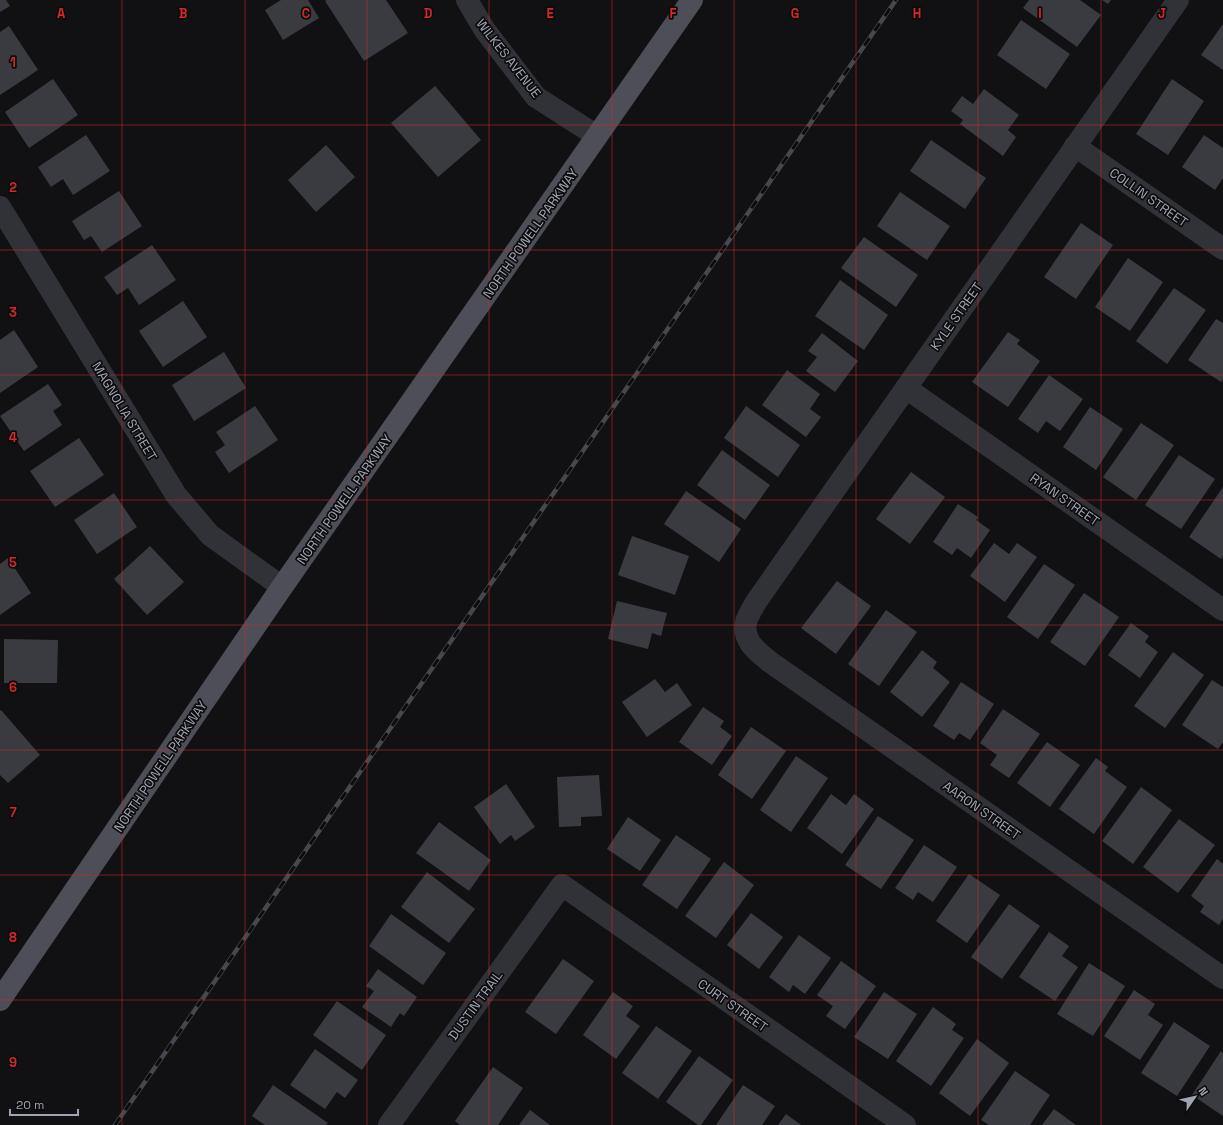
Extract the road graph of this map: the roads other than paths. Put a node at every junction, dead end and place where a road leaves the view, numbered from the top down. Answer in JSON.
{"nodes":[{"id":1,"x":467,"y":0,"type":"edge"},
{"id":2,"x":692,"y":0,"type":"edge"},
{"id":3,"x":1178,"y":0,"type":"edge"},
{"id":4,"x":597,"y":136,"type":"junction"},
{"id":5,"x":1075,"y":146,"type":"junction"},
{"id":6,"x":0,"y":207,"type":"edge"},
{"id":7,"x":1223,"y":249,"type":"edge"},
{"id":8,"x":906,"y":388,"type":"junction"},
{"id":9,"x":282,"y":587,"type":"junction"},
{"id":10,"x":1223,"y":610,"type":"edge"},
{"id":11,"x":746,"y":637,"type":"joint"},
{"id":12,"x":562,"y":885,"type":"joint"},
{"id":13,"x":1223,"y":978,"type":"edge"},
{"id":14,"x":0,"y":1000,"type":"edge"},
{"id":15,"x":389,"y":1125,"type":"edge"},
{"id":16,"x":904,"y":1125,"type":"edge"}],
"edges":[{"from":1,"to":4,"type":"street","name":"WILKES AVENUE"},
{"from":2,"to":4,"type":"main road","name":"NORTH POWELL PARKWAY"},
{"from":3,"to":5,"type":"street","name":"KYLE STREET"},
{"from":4,"to":9,"type":"main road","name":"NORTH POWELL PARKWAY"},
{"from":5,"to":7,"type":"street","name":"COLLIN STREET"},
{"from":5,"to":8,"type":"street","name":"KYLE STREET"},
{"from":6,"to":9,"type":"street","name":"MAGNOLIA STREET"},
{"from":8,"to":10,"type":"street","name":"RYAN STREET"},
{"from":8,"to":11,"type":"street","name":"KYLE STREET"},
{"from":9,"to":14,"type":"main road","name":"NORTH POWELL PARKWAY"},
{"from":11,"to":13,"type":"street","name":"AARON STREET"},
{"from":12,"to":15,"type":"street","name":"DUSTIN TRAIL"},
{"from":12,"to":16,"type":"street","name":"CURT STREET"}]}
